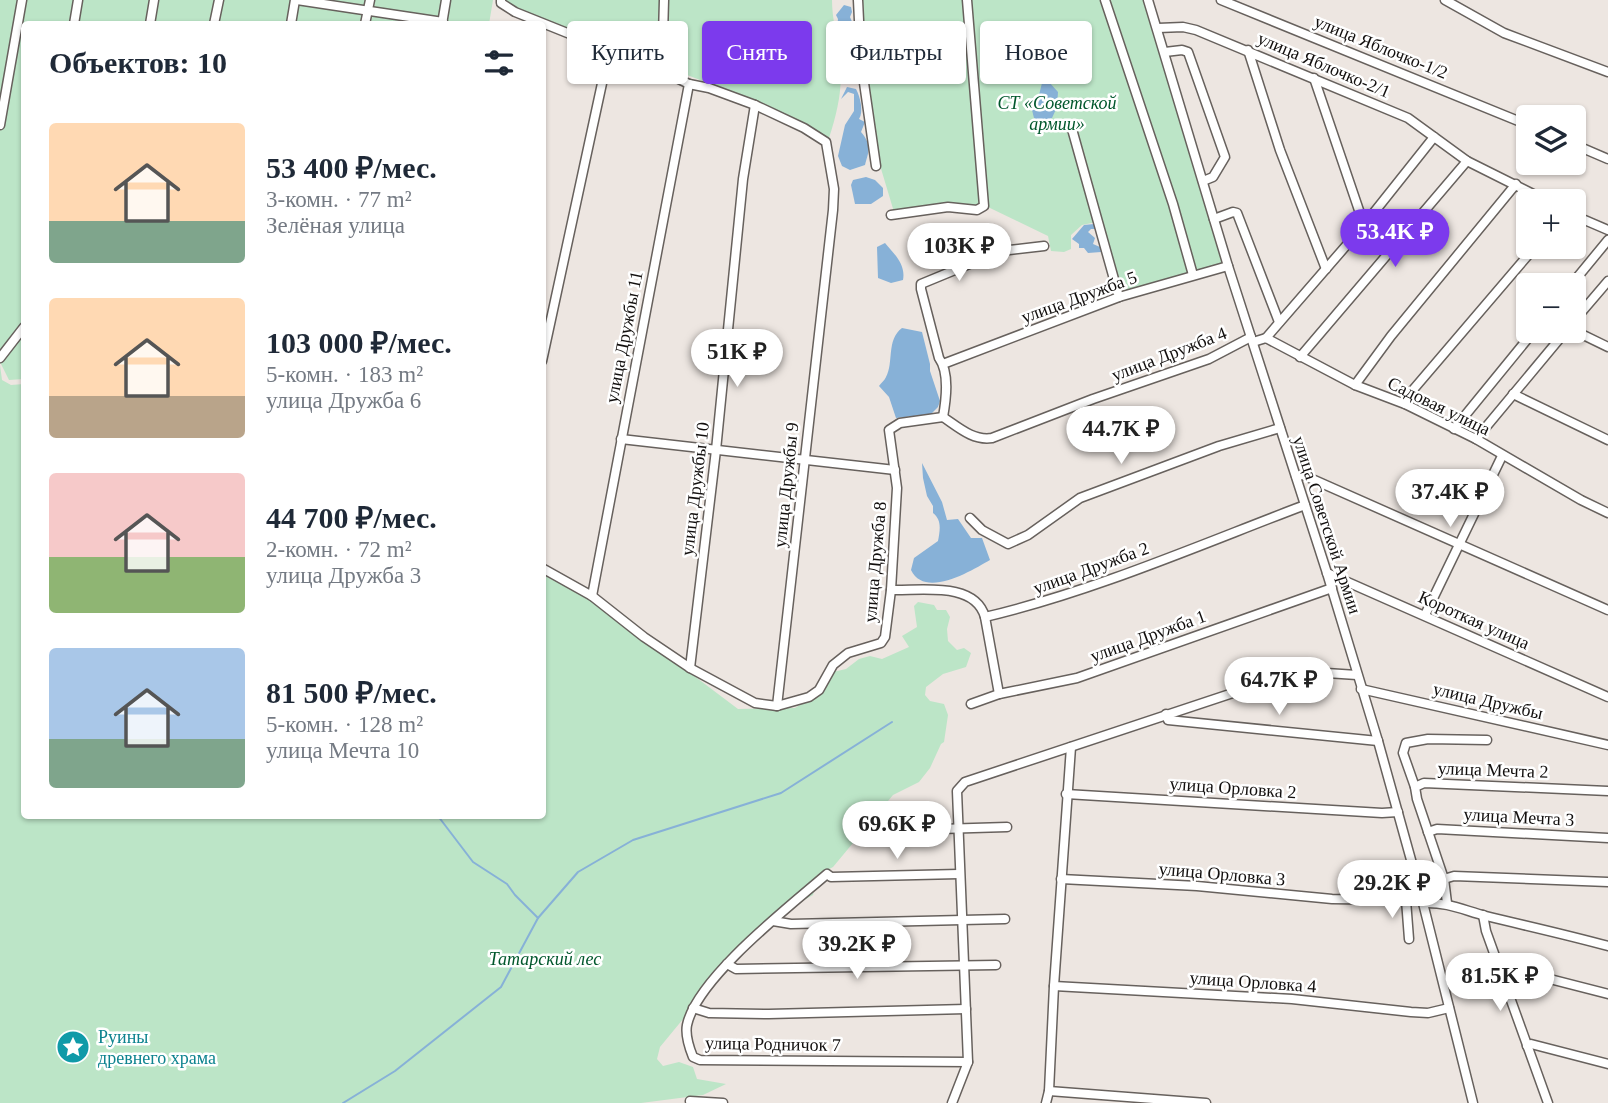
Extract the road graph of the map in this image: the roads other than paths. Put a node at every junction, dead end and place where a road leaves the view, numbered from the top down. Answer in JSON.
{"nodes":[{"id":1,"x":22,"y":0,"type":"edge"},
{"id":2,"x":78,"y":0,"type":"edge"},
{"id":3,"x":155,"y":0,"type":"edge"},
{"id":4,"x":219,"y":0,"type":"edge"},
{"id":5,"x":296,"y":0,"type":"edge"},
{"id":6,"x":370,"y":0,"type":"edge"},
{"id":7,"x":446,"y":0,"type":"edge"},
{"id":8,"x":664,"y":0,"type":"edge"},
{"id":9,"x":858,"y":0,"type":"edge"},
{"id":10,"x":967,"y":0,"type":"edge"},
{"id":11,"x":1105,"y":0,"type":"edge"},
{"id":12,"x":1149,"y":0,"type":"edge"},
{"id":13,"x":1221,"y":0,"type":"edge"},
{"id":14,"x":1445,"y":0,"type":"edge"},
{"id":15,"x":501,"y":2,"type":"edge"},
{"id":16,"x":368,"y":10,"type":"junction"},
{"id":17,"x":74,"y":21,"type":"edge"},
{"id":18,"x":151,"y":21,"type":"edge"},
{"id":19,"x":215,"y":21,"type":"edge"},
{"id":20,"x":291,"y":21,"type":"edge"},
{"id":21,"x":366,"y":21,"type":"edge"},
{"id":22,"x":431,"y":21,"type":"edge"},
{"id":23,"x":442,"y":21,"type":"edge"},
{"id":24,"x":534,"y":21,"type":"edge"},
{"id":25,"x":663,"y":21,"type":"edge"},
{"id":26,"x":546,"y":26,"type":"edge"},
{"id":27,"x":1158,"y":28,"type":"junction"},
{"id":28,"x":567,"y":35,"type":"edge"},
{"id":29,"x":1248,"y":50,"type":"junction"},
{"id":30,"x":1165,"y":52,"type":"junction"},
{"id":31,"x":1608,"y":72,"type":"edge"},
{"id":32,"x":1314,"y":78,"type":"junction"},
{"id":33,"x":602,"y":84,"type":"edge"},
{"id":34,"x":689,"y":85,"type":"joint"},
{"id":35,"x":755,"y":105,"type":"junction"},
{"id":36,"x":1516,"y":120,"type":"edge"},
{"id":37,"x":0,"y":125,"type":"edge"},
{"id":38,"x":1072,"y":129,"type":"dead end"},
{"id":39,"x":1434,"y":137,"type":"junction"},
{"id":40,"x":1586,"y":150,"type":"edge"},
{"id":41,"x":1608,"y":159,"type":"edge"},
{"id":42,"x":1466,"y":162,"type":"junction"},
{"id":43,"x":876,"y":166,"type":"dead end"},
{"id":44,"x":1203,"y":181,"type":"junction"},
{"id":45,"x":1516,"y":184,"type":"junction"},
{"id":46,"x":1525,"y":189,"type":"edge"},
{"id":47,"x":891,"y":215,"type":"dead end"},
{"id":48,"x":1214,"y":219,"type":"junction"},
{"id":49,"x":1586,"y":221,"type":"edge"},
{"id":50,"x":1364,"y":225,"type":"junction"},
{"id":51,"x":1608,"y":230,"type":"edge"},
{"id":52,"x":1608,"y":240,"type":"edge"},
{"id":53,"x":1044,"y":246,"type":"dead end"},
{"id":54,"x":1525,"y":259,"type":"edge"},
{"id":55,"x":1228,"y":266,"type":"junction"},
{"id":56,"x":1326,"y":269,"type":"junction"},
{"id":57,"x":1582,"y":273,"type":"edge"},
{"id":58,"x":1193,"y":275,"type":"junction"},
{"id":59,"x":1608,"y":281,"type":"edge"},
{"id":60,"x":1119,"y":297,"type":"junction"},
{"id":61,"x":1586,"y":307,"type":"edge"},
{"id":62,"x":1279,"y":322,"type":"junction"},
{"id":63,"x":21,"y":331,"type":"edge"},
{"id":64,"x":1586,"y":336,"type":"edge"},
{"id":65,"x":1266,"y":338,"type":"junction"},
{"id":66,"x":1252,"y":340,"type":"junction"},
{"id":67,"x":546,"y":342,"type":"edge"},
{"id":68,"x":1524,"y":343,"type":"edge"},
{"id":69,"x":1556,"y":343,"type":"edge"},
{"id":70,"x":1608,"y":347,"type":"edge"},
{"id":71,"x":1300,"y":357,"type":"junction"},
{"id":72,"x":0,"y":358,"type":"edge"},
{"id":73,"x":943,"y":364,"type":"junction"},
{"id":74,"x":1355,"y":385,"type":"junction"},
{"id":75,"x":1513,"y":394,"type":"junction"},
{"id":76,"x":1405,"y":404,"type":"junction"},
{"id":77,"x":943,"y":417,"type":"junction"},
{"id":78,"x":1280,"y":428,"type":"junction"},
{"id":79,"x":1454,"y":429,"type":"junction"},
{"id":80,"x":621,"y":439,"type":"junction"},
{"id":81,"x":1476,"y":439,"type":"junction"},
{"id":82,"x":1608,"y":440,"type":"edge"},
{"id":83,"x":716,"y":450,"type":"junction"},
{"id":84,"x":1502,"y":456,"type":"junction"},
{"id":85,"x":804,"y":460,"type":"junction"},
{"id":86,"x":895,"y":470,"type":"junction"},
{"id":87,"x":1296,"y":476,"type":"junction"},
{"id":88,"x":1305,"y":505,"type":"junction"},
{"id":89,"x":1608,"y":513,"type":"edge"},
{"id":90,"x":970,"y":518,"type":"dead end"},
{"id":91,"x":1459,"y":544,"type":"junction"},
{"id":92,"x":546,"y":570,"type":"edge"},
{"id":93,"x":1327,"y":573,"type":"junction"},
{"id":94,"x":1332,"y":587,"type":"junction"},
{"id":95,"x":891,"y":590,"type":"junction"},
{"id":96,"x":592,"y":596,"type":"junction"},
{"id":97,"x":1608,"y":610,"type":"edge"},
{"id":98,"x":1425,"y":615,"type":"junction"},
{"id":99,"x":985,"y":617,"type":"junction"},
{"id":100,"x":690,"y":668,"type":"junction"},
{"id":101,"x":1357,"y":675,"type":"junction"},
{"id":102,"x":1362,"y":689,"type":"junction"},
{"id":103,"x":999,"y":694,"type":"junction"},
{"id":104,"x":1608,"y":696,"type":"edge"},
{"id":105,"x":971,"y":704,"type":"dead end"},
{"id":106,"x":777,"y":706,"type":"junction"},
{"id":107,"x":1166,"y":714,"type":"junction"},
{"id":108,"x":1487,"y":740,"type":"dead end"},
{"id":109,"x":1378,"y":741,"type":"junction"},
{"id":110,"x":1608,"y":745,"type":"edge"},
{"id":111,"x":1071,"y":747,"type":"junction"},
{"id":112,"x":1415,"y":787,"type":"junction"},
{"id":113,"x":1608,"y":791,"type":"edge"},
{"id":114,"x":1066,"y":794,"type":"junction"},
{"id":115,"x":1398,"y":812,"type":"junction"},
{"id":116,"x":1007,"y":827,"type":"dead end"},
{"id":117,"x":958,"y":828,"type":"junction"},
{"id":118,"x":873,"y":831,"type":"dead end"},
{"id":119,"x":1428,"y":832,"type":"junction"},
{"id":120,"x":1608,"y":838,"type":"edge"},
{"id":121,"x":960,"y":874,"type":"junction"},
{"id":122,"x":1061,"y":879,"type":"junction"},
{"id":123,"x":1444,"y":879,"type":"junction"},
{"id":124,"x":1608,"y":882,"type":"edge"},
{"id":125,"x":1422,"y":899,"type":"junction"},
{"id":126,"x":1406,"y":900,"type":"junction"},
{"id":127,"x":1447,"y":903,"type":"junction"},
{"id":128,"x":1483,"y":915,"type":"junction"},
{"id":129,"x":962,"y":919,"type":"junction"},
{"id":130,"x":1005,"y":919,"type":"dead end"},
{"id":131,"x":773,"y":921,"type":"junction"},
{"id":132,"x":1409,"y":939,"type":"dead end"},
{"id":133,"x":1608,"y":946,"type":"edge"},
{"id":134,"x":727,"y":964,"type":"junction"},
{"id":135,"x":964,"y":964,"type":"junction"},
{"id":136,"x":996,"y":965,"type":"dead end"},
{"id":137,"x":1499,"y":968,"type":"junction"},
{"id":138,"x":1054,"y":986,"type":"junction"},
{"id":139,"x":1608,"y":994,"type":"edge"},
{"id":140,"x":693,"y":1008,"type":"junction"},
{"id":141,"x":1449,"y":1008,"type":"junction"},
{"id":142,"x":966,"y":1009,"type":"junction"},
{"id":143,"x":1527,"y":1046,"type":"junction"},
{"id":144,"x":968,"y":1062,"type":"junction"},
{"id":145,"x":1608,"y":1064,"type":"edge"},
{"id":146,"x":1049,"y":1091,"type":"junction"},
{"id":147,"x":690,"y":1101,"type":"dead end"},
{"id":148,"x":723,"y":1103,"type":"edge"},
{"id":149,"x":952,"y":1103,"type":"edge"},
{"id":150,"x":1046,"y":1103,"type":"edge"},
{"id":151,"x":1206,"y":1103,"type":"edge"},
{"id":152,"x":1473,"y":1103,"type":"edge"},
{"id":153,"x":1548,"y":1103,"type":"edge"}],
"edges":[{"from":1,"to":37,"type":"street"},
{"from":2,"to":17,"type":"street"},
{"from":3,"to":18,"type":"street"},
{"from":4,"to":19,"type":"street"},
{"from":5,"to":16,"type":"street"},
{"from":5,"to":20,"type":"street"},
{"from":6,"to":16,"type":"street"},
{"from":7,"to":23,"type":"street"},
{"from":8,"to":25,"type":"street"},
{"from":9,"to":43,"type":"street"},
{"from":10,"to":47,"type":"street"},
{"from":11,"to":58,"type":"street"},
{"from":12,"to":27,"type":"street","name":"улица Советской Армии"},
{"from":13,"to":36,"type":"street","name":"улица Яблочко-1/2"},
{"from":14,"to":31,"type":"street"},
{"from":15,"to":24,"type":"street"},
{"from":16,"to":21,"type":"street"},
{"from":16,"to":22,"type":"street"},
{"from":26,"to":28,"type":"street"},
{"from":27,"to":29,"type":"street","name":"улица Яблочко-2/1"},
{"from":27,"to":30,"type":"street","name":"улица Советской Армии"},
{"from":29,"to":32,"type":"street","name":"улица Яблочко-2/1"},
{"from":29,"to":56,"type":"street"},
{"from":30,"to":44,"type":"street","name":"улица Советской Армии"},
{"from":30,"to":44,"type":"street"},
{"from":32,"to":39,"type":"street","name":"улица Яблочко-2/1"},
{"from":32,"to":50,"type":"street"},
{"from":33,"to":67,"type":"street"},
{"from":34,"to":35,"type":"street"},
{"from":34,"to":80,"type":"street","name":"улица Дружбы 11"},
{"from":35,"to":83,"type":"street","name":"улица Дружбы 10"},
{"from":35,"to":85,"type":"street","name":"улица Дружбы 9"},
{"from":38,"to":60,"type":"street"},
{"from":39,"to":42,"type":"street","name":"улица Яблочко-2/1"},
{"from":39,"to":50,"type":"street"},
{"from":40,"to":41,"type":"street"},
{"from":42,"to":45,"type":"street","name":"улица Яблочко-2/1"},
{"from":42,"to":71,"type":"street"},
{"from":44,"to":48,"type":"street","name":"улица Советской Армии"},
{"from":45,"to":46,"type":"street","name":"улица Яблочко-2/1"},
{"from":45,"to":74,"type":"street"},
{"from":48,"to":55,"type":"street","name":"улица Советской Армии"},
{"from":48,"to":62,"type":"street"},
{"from":49,"to":51,"type":"street"},
{"from":50,"to":56,"type":"street"},
{"from":52,"to":57,"type":"street"},
{"from":53,"to":73,"type":"street"},
{"from":54,"to":76,"type":"street"},
{"from":55,"to":58,"type":"street","name":"улица Дружба 5"},
{"from":55,"to":66,"type":"street","name":"улица Советской Армии"},
{"from":56,"to":62,"type":"street"},
{"from":58,"to":60,"type":"street","name":"улица Дружба 5"},
{"from":59,"to":61,"type":"street"},
{"from":60,"to":73,"type":"street","name":"улица Дружба 5"},
{"from":62,"to":65,"type":"street"},
{"from":63,"to":72,"type":"street"},
{"from":64,"to":70,"type":"street"},
{"from":65,"to":66,"type":"street"},
{"from":65,"to":71,"type":"street","name":"Садовая улица"},
{"from":66,"to":77,"type":"street","name":"улица Дружба 4"},
{"from":66,"to":78,"type":"street","name":"улица Советской Армии"},
{"from":68,"to":79,"type":"street"},
{"from":69,"to":75,"type":"street"},
{"from":71,"to":74,"type":"street","name":"Садовая улица"},
{"from":73,"to":77,"type":"street"},
{"from":74,"to":76,"type":"street","name":"Садовая улица"},
{"from":75,"to":81,"type":"street"},
{"from":75,"to":82,"type":"street"},
{"from":76,"to":79,"type":"street","name":"Садовая улица"},
{"from":77,"to":86,"type":"street","name":"улица Дружба 8"},
{"from":78,"to":87,"type":"street","name":"улица Советской Армии"},
{"from":78,"to":90,"type":"street"},
{"from":79,"to":81,"type":"street","name":"Садовая улица"},
{"from":80,"to":83,"type":"street"},
{"from":80,"to":96,"type":"street","name":"улица Дружбы 11"},
{"from":81,"to":84,"type":"street","name":"Садовая улица"},
{"from":83,"to":85,"type":"street"},
{"from":83,"to":100,"type":"street","name":"улица Дружбы 10"},
{"from":84,"to":89,"type":"street","name":"Садовая улица"},
{"from":84,"to":91,"type":"street"},
{"from":85,"to":86,"type":"street"},
{"from":85,"to":106,"type":"street","name":"улица Дружбы 9"},
{"from":86,"to":95,"type":"street","name":"улица Дружба 8"},
{"from":87,"to":88,"type":"street","name":"улица Советской Армии"},
{"from":87,"to":91,"type":"street"},
{"from":88,"to":93,"type":"street","name":"улица Советской Армии"},
{"from":88,"to":99,"type":"street","name":"улица Дружба 2"},
{"from":91,"to":97,"type":"street"},
{"from":91,"to":98,"type":"street"},
{"from":92,"to":96,"type":"street"},
{"from":93,"to":94,"type":"street","name":"улица Советской Армии"},
{"from":93,"to":98,"type":"street","name":"Короткая улица"},
{"from":94,"to":101,"type":"street","name":"улица Советской Армии"},
{"from":94,"to":103,"type":"street","name":"улица Дружба 1"},
{"from":95,"to":99,"type":"street"},
{"from":95,"to":106,"type":"street","name":"улица Дружба 8"},
{"from":96,"to":100,"type":"street"},
{"from":98,"to":104,"type":"street","name":"Короткая улица"},
{"from":99,"to":103,"type":"street"},
{"from":100,"to":106,"type":"street"},
{"from":101,"to":102,"type":"street","name":"улица Советской Армии"},
{"from":101,"to":107,"type":"street"},
{"from":102,"to":109,"type":"street","name":"улица Советской Армии"},
{"from":102,"to":110,"type":"street","name":"улица Дружбы"},
{"from":103,"to":105,"type":"street","name":"улица Дружба 1"},
{"from":107,"to":109,"type":"street"},
{"from":107,"to":111,"type":"street"},
{"from":108,"to":112,"type":"street"},
{"from":109,"to":115,"type":"street","name":"улица Советской Армии"},
{"from":111,"to":114,"type":"street"},
{"from":111,"to":117,"type":"street"},
{"from":112,"to":113,"type":"street","name":"улица Мечта 2"},
{"from":112,"to":119,"type":"street","name":"улица Мечта 2"},
{"from":114,"to":115,"type":"street","name":"улица Орловка 2"},
{"from":114,"to":122,"type":"street"},
{"from":115,"to":125,"type":"street","name":"улица Советской Армии"},
{"from":116,"to":117,"type":"street"},
{"from":117,"to":118,"type":"street"},
{"from":117,"to":121,"type":"street"},
{"from":119,"to":120,"type":"street","name":"улица Мечта 3"},
{"from":119,"to":123,"type":"street","name":"улица Мечта 2"},
{"from":121,"to":129,"type":"street"},
{"from":121,"to":131,"type":"street","name":"улица Родничок 7"},
{"from":122,"to":126,"type":"street","name":"улица Орловка 3"},
{"from":122,"to":138,"type":"street"},
{"from":123,"to":124,"type":"street"},
{"from":123,"to":127,"type":"street","name":"улица Мечта 2"},
{"from":125,"to":126,"type":"street","name":"улица Орловка 3"},
{"from":125,"to":127,"type":"street","name":"улица Орловка 3"},
{"from":125,"to":141,"type":"street","name":"улица Советской Армии"},
{"from":126,"to":132,"type":"street"},
{"from":127,"to":128,"type":"street","name":"улица Орловка 3"},
{"from":128,"to":133,"type":"street","name":"улица Орловка 3"},
{"from":128,"to":137,"type":"street"},
{"from":129,"to":130,"type":"street"},
{"from":129,"to":131,"type":"street"},
{"from":129,"to":135,"type":"street"},
{"from":131,"to":134,"type":"street","name":"улица Родничок 7"},
{"from":134,"to":135,"type":"street"},
{"from":134,"to":140,"type":"street","name":"улица Родничок 7"},
{"from":135,"to":136,"type":"street"},
{"from":135,"to":142,"type":"street"},
{"from":137,"to":139,"type":"street"},
{"from":137,"to":143,"type":"street"},
{"from":138,"to":141,"type":"street","name":"улица Орловка 4"},
{"from":138,"to":146,"type":"street"},
{"from":140,"to":142,"type":"street"},
{"from":140,"to":144,"type":"street","name":"улица Родничок 7"},
{"from":141,"to":152,"type":"street","name":"улица Советской Армии"},
{"from":142,"to":144,"type":"street"},
{"from":143,"to":145,"type":"street"},
{"from":143,"to":153,"type":"street"},
{"from":144,"to":149,"type":"street"},
{"from":146,"to":150,"type":"street"},
{"from":146,"to":151,"type":"street"},
{"from":147,"to":148,"type":"street"}]}
